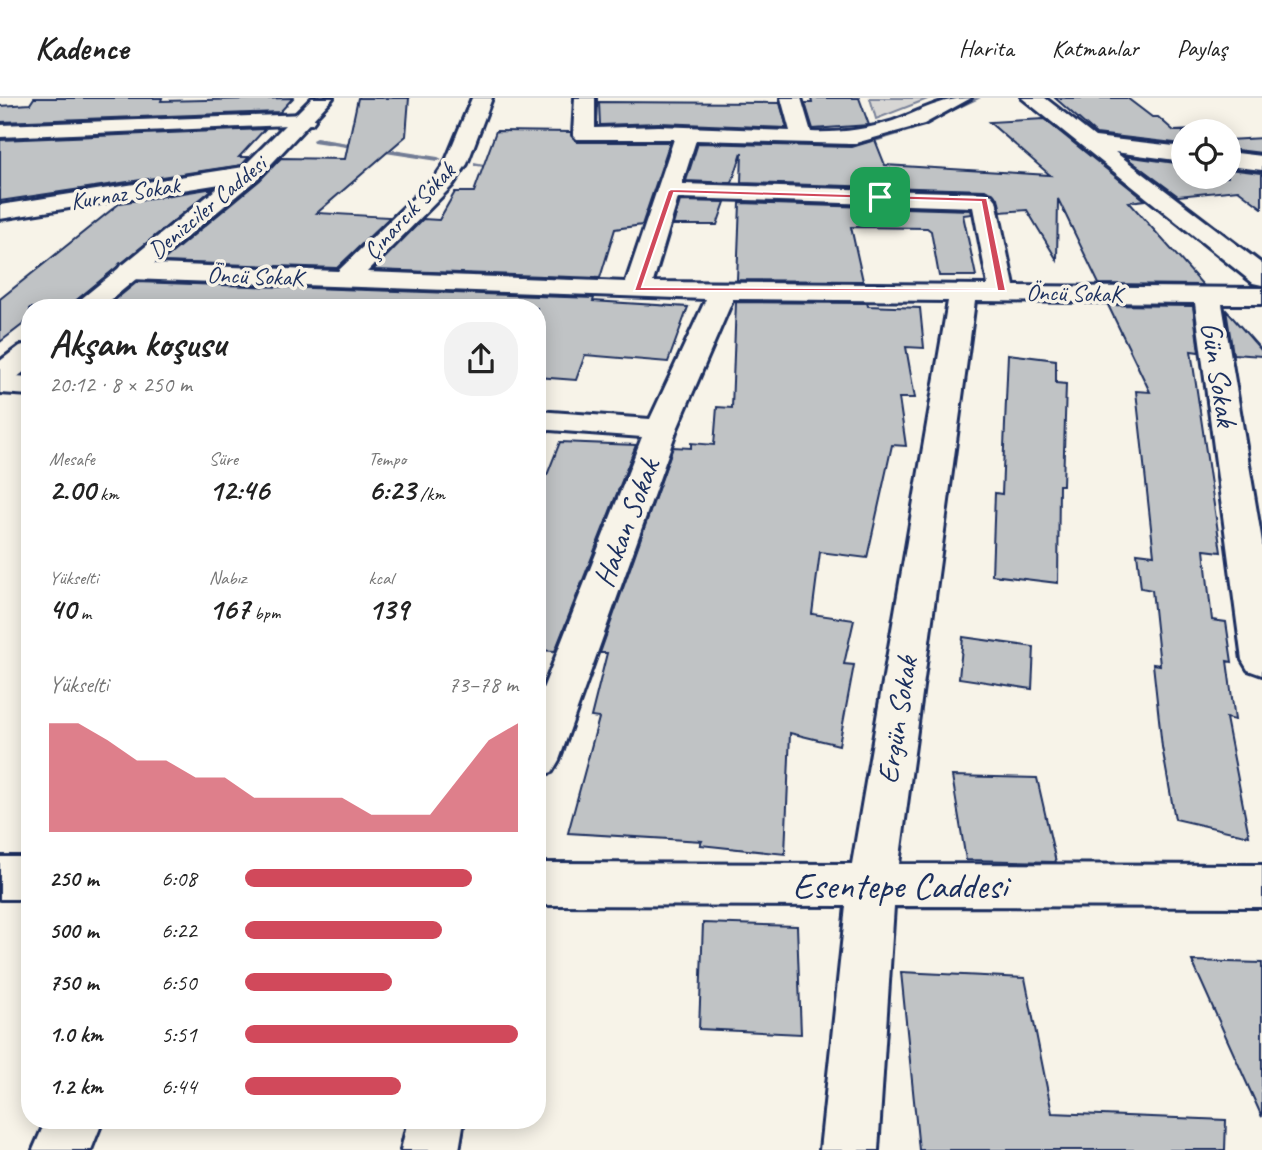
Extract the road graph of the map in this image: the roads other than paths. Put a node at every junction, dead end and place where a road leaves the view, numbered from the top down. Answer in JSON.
{"nodes":[{"id":1,"x":323,"y":98,"type":"edge"},
{"id":2,"x":482,"y":98,"type":"edge"},
{"id":3,"x":585,"y":98,"type":"edge"},
{"id":4,"x":791,"y":98,"type":"edge"},
{"id":5,"x":961,"y":98,"type":"edge"},
{"id":6,"x":1032,"y":98,"type":"edge"},
{"id":7,"x":305,"y":120,"type":"junction"},
{"id":8,"x":0,"y":131,"type":"edge"},
{"id":9,"x":688,"y":133,"type":"junction"},
{"id":10,"x":802,"y":138,"type":"junction"},
{"id":11,"x":1090,"y":143,"type":"junction"},
{"id":12,"x":1171,"y":153,"type":"edge"},
{"id":13,"x":1241,"y":161,"type":"edge"},
{"id":14,"x":1262,"y":163,"type":"edge"},
{"id":15,"x":250,"y":173,"type":"junction"},
{"id":16,"x":671,"y":191,"type":"junction"},
{"id":17,"x":0,"y":212,"type":"edge"},
{"id":18,"x":1232,"y":251,"type":"junction"},
{"id":19,"x":1262,"y":256,"type":"edge"},
{"id":20,"x":130,"y":271,"type":"junction"},
{"id":21,"x":1262,"y":277,"type":"edge"},
{"id":22,"x":344,"y":280,"type":"junction"},
{"id":23,"x":637,"y":290,"type":"junction"},
{"id":24,"x":723,"y":291,"type":"junction"},
{"id":25,"x":982,"y":292,"type":"junction"},
{"id":26,"x":1208,"y":296,"type":"junction"},
{"id":27,"x":1262,"y":296,"type":"edge"},
{"id":28,"x":453,"y":297,"type":"edge"},
{"id":29,"x":95,"y":299,"type":"edge"},
{"id":30,"x":21,"y":359,"type":"edge"},
{"id":31,"x":0,"y":376,"type":"edge"},
{"id":32,"x":0,"y":384,"type":"edge"},
{"id":33,"x":21,"y":385,"type":"edge"},
{"id":34,"x":546,"y":421,"type":"edge"},
{"id":35,"x":661,"y":429,"type":"junction"},
{"id":36,"x":1262,"y":660,"type":"edge"},
{"id":37,"x":546,"y":736,"type":"edge"},
{"id":38,"x":0,"y":878,"type":"edge"},
{"id":39,"x":21,"y":878,"type":"edge"},
{"id":40,"x":546,"y":884,"type":"edge"},
{"id":41,"x":872,"y":884,"type":"junction"},
{"id":42,"x":1262,"y":886,"type":"edge"},
{"id":43,"x":71,"y":1129,"type":"edge"},
{"id":44,"x":434,"y":1129,"type":"edge"},
{"id":45,"x":62,"y":1150,"type":"edge"},
{"id":46,"x":430,"y":1150,"type":"edge"},
{"id":47,"x":849,"y":1150,"type":"edge"}],
"edges":[{"from":1,"to":7,"type":"street","name":"Denizciler Caddesi"},
{"from":2,"to":22,"type":"street","name":"Çınarcık Sokak"},
{"from":3,"to":9,"type":"street"},
{"from":4,"to":10,"type":"street"},
{"from":5,"to":10,"type":"street"},
{"from":6,"to":11,"type":"street"},
{"from":7,"to":8,"type":"street"},
{"from":7,"to":15,"type":"street","name":"Denizciler Caddesi"},
{"from":9,"to":10,"type":"street"},
{"from":9,"to":16,"type":"street"},
{"from":11,"to":12,"type":"street"},
{"from":11,"to":18,"type":"street"},
{"from":13,"to":14,"type":"street"},
{"from":15,"to":17,"type":"street","name":"Kurnaz Sokak"},
{"from":15,"to":20,"type":"street","name":"Denizciler Caddesi"},
{"from":16,"to":23,"type":"street"},
{"from":16,"to":25,"type":"street","name":"Ergün Sokak"},
{"from":18,"to":19,"type":"street"},
{"from":18,"to":21,"type":"street"},
{"from":20,"to":22,"type":"street","name":"Öncü SokaK"},
{"from":20,"to":29,"type":"street","name":"Denizciler Caddesi"},
{"from":22,"to":28,"type":"street","name":"Öncü SokaK"},
{"from":23,"to":24,"type":"street","name":"Öncü SokaK"},
{"from":23,"to":28,"type":"street","name":"Öncü SokaK"},
{"from":24,"to":25,"type":"street","name":"Öncü SokaK"},
{"from":24,"to":35,"type":"street","name":"Hakan Sokak"},
{"from":25,"to":26,"type":"street","name":"Öncü SokaK"},
{"from":25,"to":41,"type":"street","name":"Ergün Sokak"},
{"from":26,"to":27,"type":"street","name":"Öncü SokaK"},
{"from":26,"to":36,"type":"street","name":"Gün Sokak"},
{"from":30,"to":31,"type":"street"},
{"from":32,"to":33,"type":"street"},
{"from":34,"to":35,"type":"street"},
{"from":35,"to":37,"type":"street","name":"Hakan Sokak"},
{"from":38,"to":39,"type":"street"},
{"from":40,"to":41,"type":"street","name":"Esentepe Caddesi"},
{"from":41,"to":42,"type":"street","name":"Esentepe Caddesi"},
{"from":41,"to":47,"type":"street","name":"Ergün Sokak"},
{"from":43,"to":45,"type":"street"},
{"from":44,"to":46,"type":"street"}]}
